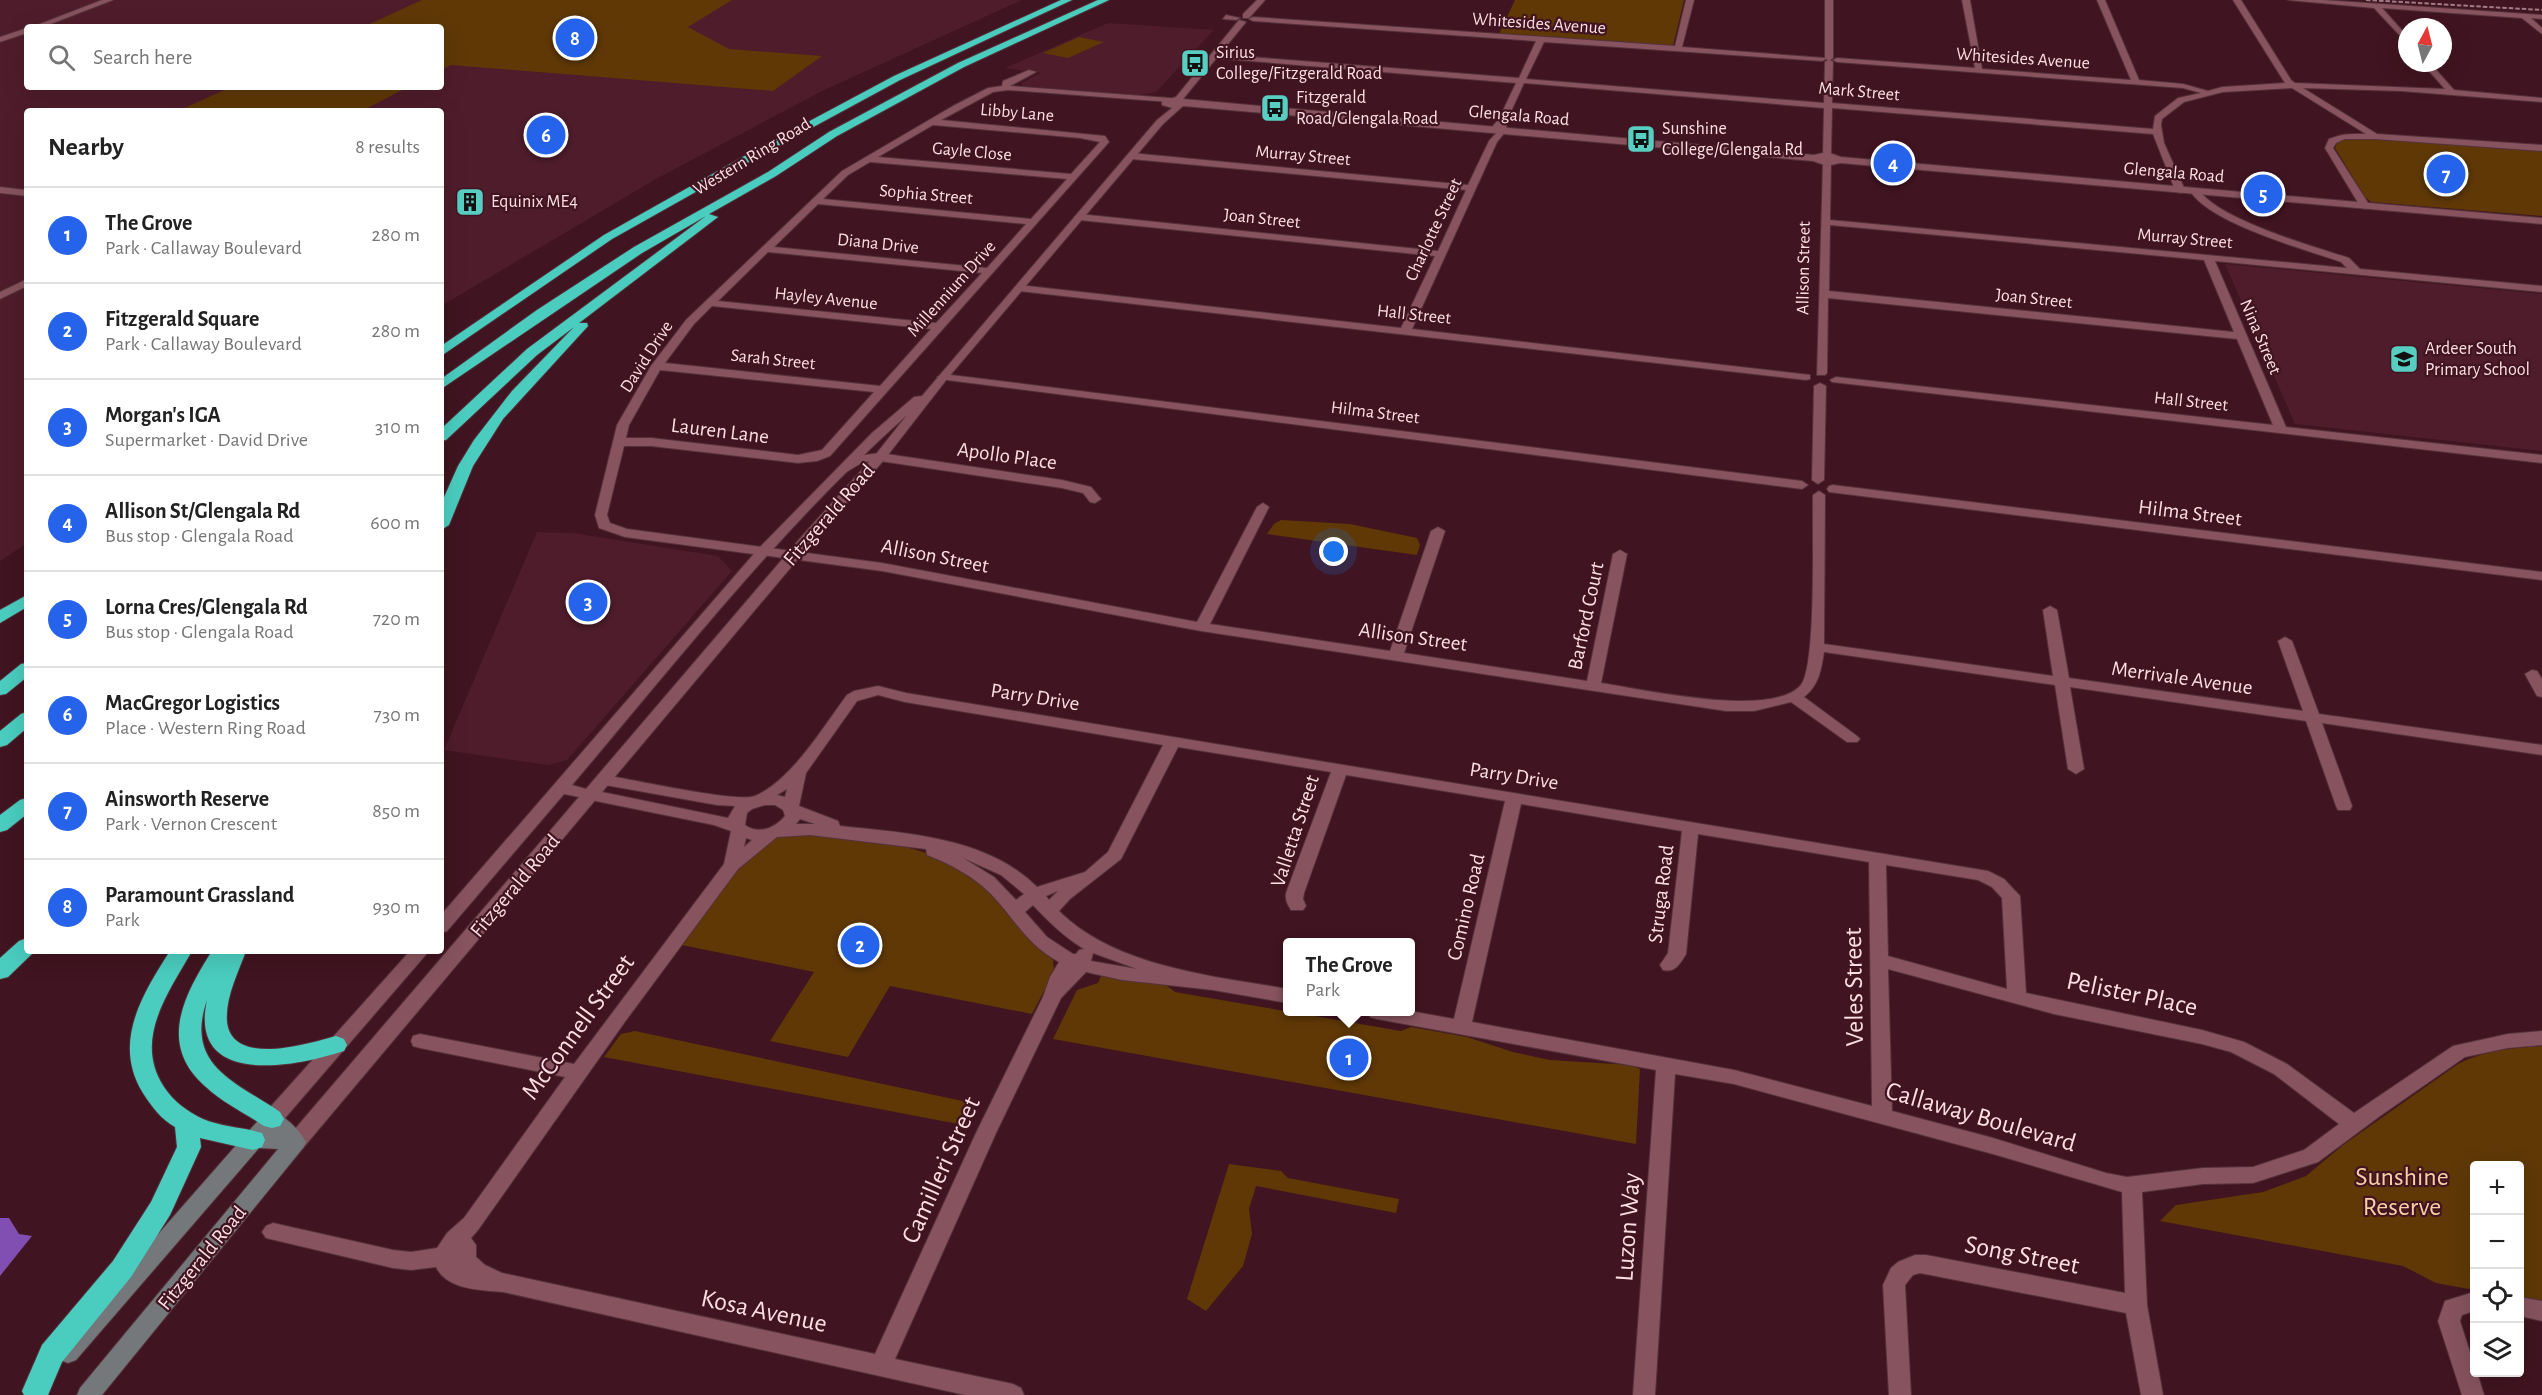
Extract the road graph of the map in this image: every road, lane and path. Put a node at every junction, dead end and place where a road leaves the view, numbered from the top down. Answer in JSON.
{"nodes":[{"id":1,"x":109,"y":0,"type":"edge"},
{"id":2,"x":1068,"y":0,"type":"edge"},
{"id":3,"x":1105,"y":0,"type":"edge"},
{"id":4,"x":1261,"y":0,"type":"edge"},
{"id":5,"x":1690,"y":0,"type":"edge"},
{"id":6,"x":1829,"y":0,"type":"edge"},
{"id":7,"x":1966,"y":0,"type":"edge"},
{"id":8,"x":2101,"y":0,"type":"edge"},
{"id":9,"x":2237,"y":0,"type":"edge"},
{"id":10,"x":2292,"y":0,"type":"edge"},
{"id":11,"x":2376,"y":6,"type":"junction"},
{"id":12,"x":2524,"y":15,"type":"junction"},
{"id":13,"x":1226,"y":17,"type":"dead end"},
{"id":14,"x":2542,"y":17,"type":"edge"},
{"id":15,"x":1244,"y":19,"type":"junction"},
{"id":16,"x":44,"y":24,"type":"edge"},
{"id":17,"x":24,"y":31,"type":"edge"},
{"id":18,"x":2398,"y":31,"type":"edge"},
{"id":19,"x":2542,"y":32,"type":"edge"},
{"id":20,"x":1541,"y":39,"type":"junction"},
{"id":21,"x":0,"y":40,"type":"edge"},
{"id":22,"x":1678,"y":49,"type":"junction"},
{"id":23,"x":1213,"y":56,"type":"junction"},
{"id":24,"x":1829,"y":60,"type":"junction"},
{"id":25,"x":1979,"y":71,"type":"junction"},
{"id":26,"x":1032,"y":72,"type":"dead end"},
{"id":27,"x":2434,"y":72,"type":"edge"},
{"id":28,"x":1521,"y":81,"type":"junction"},
{"id":29,"x":2136,"y":83,"type":"junction"},
{"id":30,"x":2290,"y":84,"type":"junction"},
{"id":31,"x":1009,"y":87,"type":"junction"},
{"id":32,"x":2207,"y":92,"type":"junction"},
{"id":33,"x":2452,"y":94,"type":"junction"},
{"id":34,"x":2542,"y":100,"type":"edge"},
{"id":35,"x":1174,"y":103,"type":"junction"},
{"id":36,"x":1828,"y":106,"type":"junction"},
{"id":37,"x":930,"y":122,"type":"junction"},
{"id":38,"x":1498,"y":130,"type":"junction"},
{"id":39,"x":2156,"y":132,"type":"junction"},
{"id":40,"x":2373,"y":134,"type":"junction"},
{"id":41,"x":1102,"y":138,"type":"joint"},
{"id":42,"x":2542,"y":148,"type":"edge"},
{"id":43,"x":1131,"y":156,"type":"junction"},
{"id":44,"x":868,"y":159,"type":"junction"},
{"id":45,"x":1827,"y":159,"type":"junction"},
{"id":46,"x":772,"y":174,"type":"junction"},
{"id":47,"x":1074,"y":177,"type":"junction"},
{"id":48,"x":1472,"y":188,"type":"junction"},
{"id":49,"x":0,"y":190,"type":"edge"},
{"id":50,"x":2180,"y":190,"type":"junction"},
{"id":51,"x":2195,"y":191,"type":"junction"},
{"id":52,"x":24,"y":193,"type":"edge"},
{"id":53,"x":814,"y":201,"type":"junction"},
{"id":54,"x":2365,"y":206,"type":"junction"},
{"id":55,"x":1079,"y":217,"type":"junction"},
{"id":56,"x":1035,"y":222,"type":"junction"},
{"id":57,"x":1824,"y":222,"type":"junction"},
{"id":58,"x":2542,"y":222,"type":"edge"},
{"id":59,"x":764,"y":249,"type":"junction"},
{"id":60,"x":1442,"y":254,"type":"junction"},
{"id":61,"x":2208,"y":257,"type":"junction"},
{"id":62,"x":990,"y":271,"type":"junction"},
{"id":63,"x":2351,"y":271,"type":"junction"},
{"id":64,"x":24,"y":284,"type":"edge"},
{"id":65,"x":1019,"y":288,"type":"junction"},
{"id":66,"x":2542,"y":289,"type":"edge"},
{"id":67,"x":1824,"y":294,"type":"junction"},
{"id":68,"x":0,"y":296,"type":"edge"},
{"id":69,"x":603,"y":299,"type":"junction"},
{"id":70,"x":709,"y":303,"type":"junction"},
{"id":71,"x":940,"y":327,"type":"junction"},
{"id":72,"x":1405,"y":332,"type":"junction"},
{"id":73,"x":2241,"y":336,"type":"junction"},
{"id":74,"x":444,"y":348,"type":"edge"},
{"id":75,"x":657,"y":366,"type":"junction"},
{"id":76,"x":943,"y":377,"type":"junction"},
{"id":77,"x":1821,"y":380,"type":"junction"},
{"id":78,"x":444,"y":383,"type":"edge"},
{"id":79,"x":884,"y":390,"type":"junction"},
{"id":80,"x":2280,"y":430,"type":"junction"},
{"id":81,"x":444,"y":434,"type":"edge"},
{"id":82,"x":618,"y":442,"type":"junction"},
{"id":83,"x":817,"y":457,"type":"joint"},
{"id":84,"x":880,"y":457,"type":"junction"},
{"id":85,"x":2542,"y":459,"type":"edge"},
{"id":86,"x":909,"y":462,"type":"junction"},
{"id":87,"x":843,"y":470,"type":"junction"},
{"id":88,"x":869,"y":470,"type":"junction"},
{"id":89,"x":1823,"y":488,"type":"junction"},
{"id":90,"x":1095,"y":499,"type":"dead end"},
{"id":91,"x":1263,"y":507,"type":"dead end"},
{"id":92,"x":444,"y":517,"type":"edge"},
{"id":93,"x":1438,"y":531,"type":"dead end"},
{"id":94,"x":764,"y":551,"type":"junction"},
{"id":95,"x":794,"y":554,"type":"junction"},
{"id":96,"x":1620,"y":555,"type":"dead end"},
{"id":97,"x":819,"y":557,"type":"joint"},
{"id":98,"x":2542,"y":576,"type":"edge"},
{"id":99,"x":24,"y":602,"type":"edge"},
{"id":100,"x":2050,"y":610,"type":"dead end"},
{"id":101,"x":0,"y":618,"type":"edge"},
{"id":102,"x":1201,"y":627,"type":"junction"},
{"id":103,"x":2285,"y":641,"type":"dead end"},
{"id":104,"x":1817,"y":647,"type":"junction"},
{"id":105,"x":1396,"y":656,"type":"junction"},
{"id":106,"x":24,"y":670,"type":"edge"},
{"id":107,"x":2532,"y":674,"type":"dead end"},
{"id":108,"x":2062,"y":682,"type":"junction"},
{"id":109,"x":1593,"y":685,"type":"junction"},
{"id":110,"x":0,"y":690,"type":"edge"},
{"id":111,"x":2542,"y":693,"type":"edge"},
{"id":112,"x":1794,"y":697,"type":"junction"},
{"id":113,"x":2312,"y":717,"type":"junction"},
{"id":114,"x":24,"y":721,"type":"edge"},
{"id":115,"x":1852,"y":739,"type":"dead end"},
{"id":116,"x":0,"y":741,"type":"edge"},
{"id":117,"x":1173,"y":741,"type":"junction"},
{"id":118,"x":2542,"y":750,"type":"edge"},
{"id":119,"x":2076,"y":769,"type":"dead end"},
{"id":120,"x":1340,"y":770,"type":"junction"},
{"id":121,"x":798,"y":773,"type":"junction"},
{"id":122,"x":573,"y":774,"type":"junction"},
{"id":123,"x":605,"y":780,"type":"junction"},
{"id":124,"x":560,"y":788,"type":"junction"},
{"id":125,"x":592,"y":795,"type":"junction"},
{"id":126,"x":1514,"y":797,"type":"junction"},
{"id":127,"x":757,"y":801,"type":"junction"},
{"id":128,"x":24,"y":806,"type":"edge"},
{"id":129,"x":2344,"y":806,"type":"dead end"},
{"id":130,"x":792,"y":809,"type":"junction"},
{"id":131,"x":0,"y":825,"type":"edge"},
{"id":132,"x":1691,"y":826,"type":"junction"},
{"id":133,"x":738,"y":828,"type":"junction"},
{"id":134,"x":848,"y":831,"type":"junction"},
{"id":135,"x":774,"y":832,"type":"junction"},
{"id":136,"x":909,"y":842,"type":"junction"},
{"id":137,"x":1877,"y":857,"type":"junction"},
{"id":138,"x":732,"y":865,"type":"junction"},
{"id":139,"x":1089,"y":875,"type":"junction"},
{"id":140,"x":1033,"y":895,"type":"junction"},
{"id":141,"x":1297,"y":906,"type":"dead end"},
{"id":142,"x":1014,"y":912,"type":"junction"},
{"id":143,"x":1048,"y":912,"type":"junction"},
{"id":144,"x":444,"y":923,"type":"edge"},
{"id":145,"x":1089,"y":944,"type":"junction"},
{"id":146,"x":24,"y":948,"type":"edge"},
{"id":147,"x":179,"y":954,"type":"edge"},
{"id":148,"x":221,"y":954,"type":"edge"},
{"id":149,"x":234,"y":954,"type":"edge"},
{"id":150,"x":417,"y":954,"type":"edge"},
{"id":151,"x":1879,"y":960,"type":"junction"},
{"id":152,"x":1077,"y":962,"type":"junction"},
{"id":153,"x":1669,"y":965,"type":"dead end"},
{"id":154,"x":0,"y":971,"type":"edge"},
{"id":155,"x":1203,"y":982,"type":"junction"},
{"id":156,"x":1283,"y":995,"type":"edge"},
{"id":157,"x":2017,"y":996,"type":"junction"},
{"id":158,"x":1405,"y":1016,"type":"edge"},
{"id":159,"x":1462,"y":1026,"type":"junction"},
{"id":160,"x":2542,"y":1038,"type":"edge"},
{"id":161,"x":420,"y":1041,"type":"dead end"},
{"id":162,"x":336,"y":1045,"type":"junction"},
{"id":163,"x":1666,"y":1063,"type":"junction"},
{"id":164,"x":578,"y":1072,"type":"junction"},
{"id":165,"x":1882,"y":1117,"type":"junction"},
{"id":166,"x":272,"y":1119,"type":"junction"},
{"id":167,"x":187,"y":1123,"type":"junction"},
{"id":168,"x":2354,"y":1124,"type":"junction"},
{"id":169,"x":253,"y":1140,"type":"junction"},
{"id":170,"x":296,"y":1142,"type":"junction"},
{"id":171,"x":2131,"y":1185,"type":"junction"},
{"id":172,"x":273,"y":1232,"type":"dead end"},
{"id":173,"x":454,"y":1256,"type":"junction"},
{"id":174,"x":2470,"y":1303,"type":"edge"},
{"id":175,"x":2136,"y":1305,"type":"junction"},
{"id":176,"x":2524,"y":1308,"type":"edge"},
{"id":177,"x":2542,"y":1311,"type":"edge"},
{"id":178,"x":881,"y":1366,"type":"junction"},
{"id":179,"x":34,"y":1393,"type":"edge"},
{"id":180,"x":88,"y":1395,"type":"edge"},
{"id":181,"x":1013,"y":1395,"type":"edge"},
{"id":182,"x":1644,"y":1395,"type":"edge"},
{"id":183,"x":1900,"y":1395,"type":"edge"},
{"id":184,"x":2152,"y":1395,"type":"edge"},
{"id":185,"x":2473,"y":1395,"type":"edge"}],
"edges":[{"from":1,"to":16,"type":"street"},
{"from":2,"to":74,"type":"highway","name":"Western Ring Road"},
{"from":3,"to":46,"type":"highway","name":"Western Ring Road"},
{"from":4,"to":15,"type":"street","name":"Fitzgerald Road"},
{"from":5,"to":22,"type":"street"},
{"from":6,"to":24,"type":"street","name":"Allison Street"},
{"from":7,"to":25,"type":"street"},
{"from":8,"to":29,"type":"street"},
{"from":9,"to":30,"type":"street"},
{"from":10,"to":11,"type":"street"},
{"from":11,"to":12,"type":"street"},
{"from":11,"to":18,"type":"street"},
{"from":12,"to":14,"type":"street"},
{"from":12,"to":19,"type":"street"},
{"from":13,"to":15,"type":"street","name":"Whitesides Avenue"},
{"from":15,"to":20,"type":"street","name":"Whitesides Avenue"},
{"from":15,"to":23,"type":"street","name":"Fitzgerald Road"},
{"from":17,"to":21,"type":"street"},
{"from":20,"to":22,"type":"street","name":"Whitesides Avenue"},
{"from":20,"to":28,"type":"street"},
{"from":22,"to":24,"type":"street","name":"Whitesides Avenue"},
{"from":23,"to":28,"type":"street","name":"Mark Street"},
{"from":23,"to":35,"type":"street","name":"Fitzgerald Road"},
{"from":24,"to":25,"type":"street","name":"Whitesides Avenue"},
{"from":24,"to":36,"type":"street","name":"Allison Street"},
{"from":25,"to":29,"type":"street","name":"Whitesides Avenue"},
{"from":26,"to":31,"type":"street","name":"David Drive"},
{"from":27,"to":33,"type":"street"},
{"from":28,"to":36,"type":"street","name":"Mark Street"},
{"from":28,"to":38,"type":"street"},
{"from":29,"to":32,"type":"street","name":"Whitesides Avenue"},
{"from":30,"to":32,"type":"street"},
{"from":30,"to":33,"type":"street"},
{"from":30,"to":40,"type":"street"},
{"from":31,"to":35,"type":"street","name":"Glengala Road"},
{"from":31,"to":37,"type":"street","name":"David Drive"},
{"from":32,"to":39,"type":"street"},
{"from":33,"to":34,"type":"street"},
{"from":35,"to":38,"type":"street","name":"Glengala Road"},
{"from":35,"to":43,"type":"street","name":"Fitzgerald Road"},
{"from":36,"to":39,"type":"street","name":"Mark Street"},
{"from":36,"to":45,"type":"street","name":"Allison Street"},
{"from":37,"to":41,"type":"street","name":"Libby Lane"},
{"from":37,"to":44,"type":"street","name":"David Drive"},
{"from":38,"to":45,"type":"street","name":"Glengala Road"},
{"from":38,"to":48,"type":"street","name":"Charlotte Street"},
{"from":39,"to":50,"type":"street"},
{"from":40,"to":42,"type":"street"},
{"from":40,"to":54,"type":"street"},
{"from":41,"to":47,"type":"street","name":"Millennium Drive"},
{"from":43,"to":48,"type":"street","name":"Murray Street"},
{"from":43,"to":55,"type":"street","name":"Fitzgerald Road"},
{"from":44,"to":47,"type":"street","name":"Gayle Close"},
{"from":44,"to":53,"type":"street","name":"David Drive"},
{"from":45,"to":50,"type":"street","name":"Glengala Road"},
{"from":45,"to":57,"type":"street","name":"Allison Street"},
{"from":46,"to":69,"type":"highway"},
{"from":46,"to":78,"type":"highway","name":"Western Ring Road"},
{"from":47,"to":56,"type":"street","name":"Millennium Drive"},
{"from":48,"to":60,"type":"street","name":"Charlotte Street"},
{"from":49,"to":52,"type":"street"},
{"from":50,"to":51,"type":"street","name":"Glengala Road"},
{"from":51,"to":54,"type":"street","name":"Glengala Road"},
{"from":51,"to":63,"type":"street"},
{"from":53,"to":56,"type":"street","name":"Sophia Street"},
{"from":53,"to":59,"type":"street","name":"David Drive"},
{"from":54,"to":58,"type":"street","name":"Glengala Road"},
{"from":55,"to":60,"type":"street","name":"Joan Street"},
{"from":55,"to":65,"type":"street","name":"Fitzgerald Road"},
{"from":56,"to":62,"type":"street","name":"Millennium Drive"},
{"from":57,"to":61,"type":"street","name":"Murray Street"},
{"from":57,"to":67,"type":"street","name":"Allison Street"},
{"from":59,"to":62,"type":"street","name":"Diana Drive"},
{"from":59,"to":70,"type":"street","name":"David Drive"},
{"from":60,"to":72,"type":"street","name":"Charlotte Street"},
{"from":61,"to":63,"type":"street","name":"Murray Street"},
{"from":61,"to":73,"type":"street","name":"Nina Street"},
{"from":62,"to":71,"type":"street","name":"Millennium Drive"},
{"from":63,"to":66,"type":"street","name":"Murray Street"},
{"from":64,"to":68,"type":"street"},
{"from":65,"to":72,"type":"street","name":"Hall Street"},
{"from":65,"to":76,"type":"street","name":"Fitzgerald Road"},
{"from":67,"to":73,"type":"street","name":"Joan Street"},
{"from":67,"to":77,"type":"street","name":"Allison Street"},
{"from":69,"to":81,"type":"highway"},
{"from":69,"to":92,"type":"highway"},
{"from":70,"to":71,"type":"street","name":"Hayley Avenue"},
{"from":70,"to":75,"type":"street","name":"David Drive"},
{"from":71,"to":79,"type":"street","name":"Millennium Drive"},
{"from":72,"to":77,"type":"street","name":"Hall Street"},
{"from":73,"to":80,"type":"street","name":"Nina Street"},
{"from":75,"to":79,"type":"street","name":"Sarah Street"},
{"from":75,"to":82,"type":"street","name":"David Drive"},
{"from":76,"to":84,"type":"street","name":"Fitzgerald Road"},
{"from":76,"to":87,"type":"street","name":"Fitzgerald Road"},
{"from":76,"to":89,"type":"street","name":"Hilma Street"},
{"from":77,"to":80,"type":"street","name":"Hall Street"},
{"from":77,"to":89,"type":"street","name":"Allison Street"},
{"from":79,"to":83,"type":"street","name":"Millennium Drive"},
{"from":80,"to":85,"type":"street","name":"Hall Street"},
{"from":82,"to":83,"type":"street","name":"Lauren Lane"},
{"from":82,"to":94,"type":"street","name":"David Drive"},
{"from":84,"to":86,"type":"street","name":"Apollo Place"},
{"from":84,"to":87,"type":"street"},
{"from":84,"to":88,"type":"street","name":"Fitzgerald Road"},
{"from":86,"to":88,"type":"street"},
{"from":86,"to":90,"type":"street","name":"Apollo Place"},
{"from":87,"to":94,"type":"street","name":"Fitzgerald Road"},
{"from":88,"to":95,"type":"street","name":"Fitzgerald Road"},
{"from":89,"to":98,"type":"street","name":"Hilma Street"},
{"from":89,"to":104,"type":"street","name":"Allison Street"},
{"from":91,"to":102,"type":"street"},
{"from":93,"to":105,"type":"street"},
{"from":94,"to":95,"type":"street","name":"David Drive"},
{"from":94,"to":122,"type":"street","name":"Fitzgerald Road"},
{"from":95,"to":97,"type":"street","name":"David Drive"},
{"from":95,"to":123,"type":"street","name":"Fitzgerald Road"},
{"from":96,"to":109,"type":"street","name":"Barford Court"},
{"from":97,"to":102,"type":"street","name":"Allison Street"},
{"from":99,"to":101,"type":"highway"},
{"from":100,"to":108,"type":"street"},
{"from":102,"to":105,"type":"street","name":"Allison Street"},
{"from":103,"to":113,"type":"street"},
{"from":104,"to":108,"type":"street","name":"Merrivale Avenue"},
{"from":104,"to":112,"type":"street","name":"Allison Street"},
{"from":105,"to":109,"type":"street","name":"Allison Street"},
{"from":106,"to":110,"type":"highway"},
{"from":107,"to":111,"type":"street"},
{"from":108,"to":113,"type":"street","name":"Merrivale Avenue"},
{"from":108,"to":119,"type":"street"},
{"from":109,"to":112,"type":"street","name":"Allison Street"},
{"from":112,"to":115,"type":"street"},
{"from":113,"to":118,"type":"street","name":"Merrivale Avenue"},
{"from":113,"to":129,"type":"street"},
{"from":114,"to":116,"type":"highway"},
{"from":117,"to":120,"type":"street","name":"Parry Drive"},
{"from":117,"to":121,"type":"street","name":"Parry Drive"},
{"from":117,"to":139,"type":"street"},
{"from":120,"to":126,"type":"street","name":"Parry Drive"},
{"from":120,"to":141,"type":"street","name":"Valletta Street"},
{"from":121,"to":127,"type":"street"},
{"from":121,"to":130,"type":"street"},
{"from":122,"to":123,"type":"street"},
{"from":122,"to":124,"type":"street","name":"Fitzgerald Road"},
{"from":123,"to":125,"type":"street","name":"Fitzgerald Road"},
{"from":123,"to":127,"type":"street"},
{"from":124,"to":125,"type":"street"},
{"from":124,"to":144,"type":"street","name":"Fitzgerald Road"},
{"from":125,"to":133,"type":"street"},
{"from":125,"to":170,"type":"street","name":"Fitzgerald Road"},
{"from":126,"to":132,"type":"street","name":"Parry Drive"},
{"from":126,"to":159,"type":"street","name":"Comino Road"},
{"from":127,"to":130,"type":"street"},
{"from":127,"to":133,"type":"street"},
{"from":128,"to":131,"type":"highway"},
{"from":130,"to":134,"type":"street"},
{"from":130,"to":135,"type":"street"},
{"from":132,"to":137,"type":"street","name":"Parry Drive"},
{"from":132,"to":153,"type":"street","name":"Struga Road"},
{"from":133,"to":135,"type":"street"},
{"from":133,"to":138,"type":"street","name":"McConnell Street"},
{"from":134,"to":135,"type":"street"},
{"from":134,"to":136,"type":"street"},
{"from":135,"to":138,"type":"street","name":"McConnell Street"},
{"from":136,"to":140,"type":"street"},
{"from":136,"to":142,"type":"street"},
{"from":137,"to":151,"type":"street","name":"Veles Street"},
{"from":137,"to":157,"type":"street","name":"Parry Drive"},
{"from":138,"to":164,"type":"street","name":"McConnell Street"},
{"from":139,"to":140,"type":"street"},
{"from":139,"to":143,"type":"street"},
{"from":140,"to":142,"type":"street"},
{"from":140,"to":143,"type":"street"},
{"from":142,"to":152,"type":"street"},
{"from":143,"to":145,"type":"street"},
{"from":145,"to":152,"type":"street","name":"Camilleri Street"},
{"from":145,"to":155,"type":"street"},
{"from":146,"to":154,"type":"highway"},
{"from":147,"to":167,"type":"highway"},
{"from":148,"to":166,"type":"highway"},
{"from":149,"to":162,"type":"highway"},
{"from":150,"to":162,"type":"street","name":"Fitzgerald Road"},
{"from":151,"to":157,"type":"street","name":"Pelister Place"},
{"from":151,"to":165,"type":"street","name":"Veles Street"},
{"from":152,"to":155,"type":"street"},
{"from":152,"to":178,"type":"street","name":"Camilleri Street"},
{"from":155,"to":156,"type":"street"},
{"from":157,"to":168,"type":"street","name":"Pelister Place"},
{"from":158,"to":159,"type":"street","name":"Callaway Boulevard"},
{"from":159,"to":163,"type":"street","name":"Callaway Boulevard"},
{"from":160,"to":168,"type":"street","name":"Callaway Boulevard"},
{"from":161,"to":164,"type":"street"},
{"from":162,"to":166,"type":"street","name":"Fitzgerald Road"},
{"from":163,"to":165,"type":"street","name":"Callaway Boulevard"},
{"from":163,"to":182,"type":"street","name":"Luzon Way"},
{"from":164,"to":173,"type":"street","name":"McConnell Street"},
{"from":165,"to":171,"type":"street","name":"Callaway Boulevard"},
{"from":166,"to":169,"type":"main road","name":"Fitzgerald Road"},
{"from":166,"to":170,"type":"main road"},
{"from":167,"to":169,"type":"highway"},
{"from":167,"to":179,"type":"highway"},
{"from":168,"to":171,"type":"street","name":"Callaway Boulevard"},
{"from":169,"to":170,"type":"main road"},
{"from":169,"to":179,"type":"main road","name":"Fitzgerald Road"},
{"from":170,"to":180,"type":"main road","name":"Fitzgerald Road"},
{"from":171,"to":175,"type":"street"},
{"from":172,"to":173,"type":"street"},
{"from":173,"to":178,"type":"street","name":"Kosa Avenue"},
{"from":174,"to":185,"type":"street"},
{"from":175,"to":183,"type":"street","name":"Song Street"},
{"from":175,"to":184,"type":"street"},
{"from":176,"to":177,"type":"street"},
{"from":178,"to":181,"type":"street","name":"Kosa Avenue"}]}
